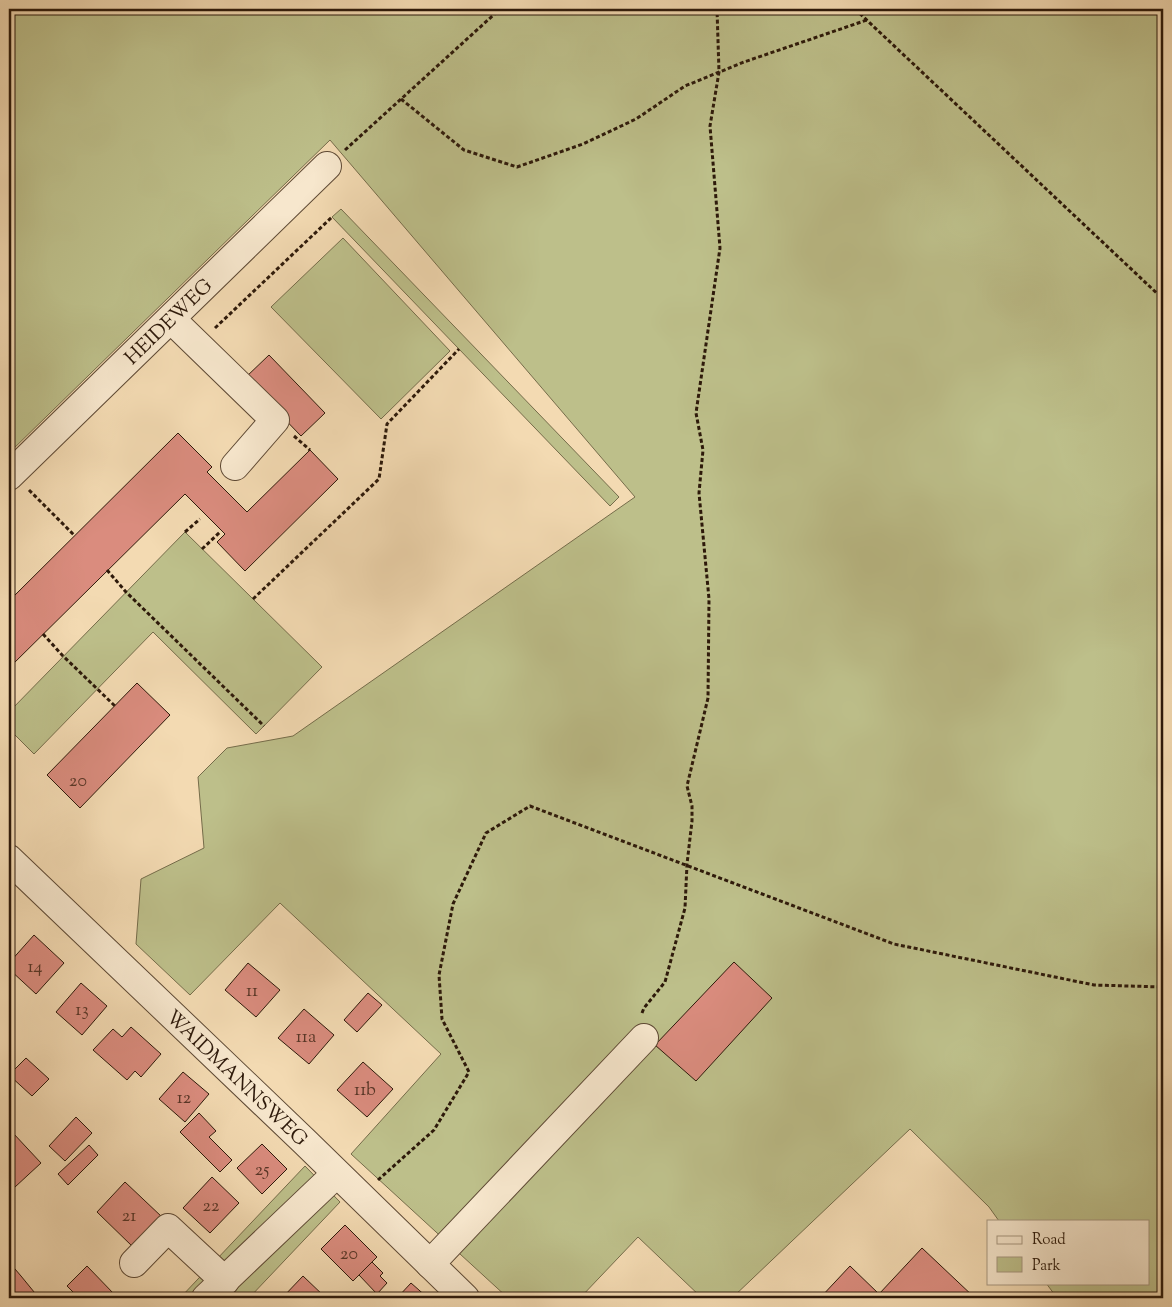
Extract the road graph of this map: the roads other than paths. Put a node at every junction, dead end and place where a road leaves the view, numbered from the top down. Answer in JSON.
{"nodes":[{"id":1,"x":327,"y":166,"type":"road end"},
{"id":2,"x":171,"y":319,"type":"junction"},
{"id":3,"x":235,"y":466,"type":"dead end"},
{"id":4,"x":11,"y":474,"type":"edge"},
{"id":5,"x":9,"y":859,"type":"edge"},
{"id":6,"x":643,"y":1027,"type":"road end"},
{"id":7,"x":336,"y":1174,"type":"junction"},
{"id":8,"x":134,"y":1263,"type":"dead end"},
{"id":9,"x":430,"y":1264,"type":"junction"},
{"id":10,"x":215,"y":1290,"type":"edge"},
{"id":11,"x":465,"y":1298,"type":"edge"}],
"edges":[{"from":1,"to":2,"type":"street","name":"HEIDEWEG"},
{"from":2,"to":3,"type":"street"},
{"from":2,"to":4,"type":"street","name":"HEIDEWEG"},
{"from":5,"to":7,"type":"street","name":"WAIDMANNSWEG"},
{"from":6,"to":9,"type":"street"},
{"from":7,"to":9,"type":"street","name":"WAIDMANNSWEG"},
{"from":7,"to":10,"type":"street"},
{"from":8,"to":10,"type":"street"},
{"from":9,"to":11,"type":"street","name":"WAIDMANNSWEG"}]}
